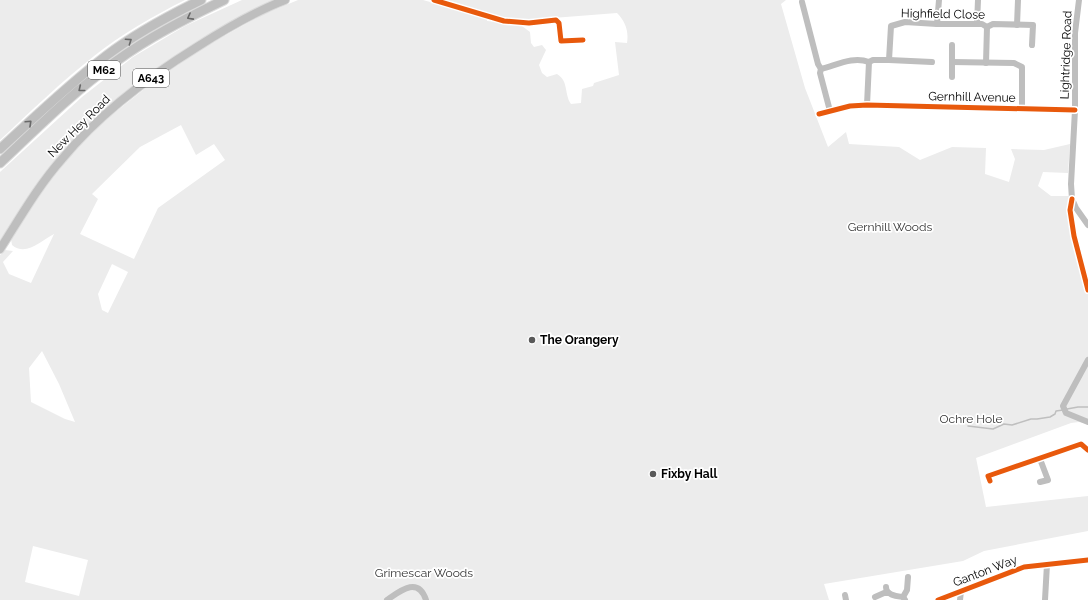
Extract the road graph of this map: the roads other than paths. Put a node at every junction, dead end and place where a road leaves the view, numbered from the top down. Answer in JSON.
{"nodes":[{"id":1,"x":201,"y":0,"type":"edge"},
{"id":2,"x":224,"y":0,"type":"edge"},
{"id":3,"x":284,"y":0,"type":"edge"},
{"id":4,"x":434,"y":0,"type":"edge"},
{"id":5,"x":938,"y":0,"type":"edge"},
{"id":6,"x":978,"y":0,"type":"edge"},
{"id":7,"x":1018,"y":0,"type":"edge"},
{"id":8,"x":1079,"y":0,"type":"edge"},
{"id":9,"x":802,"y":2,"type":"dead end"},
{"id":10,"x":937,"y":24,"type":"junction"},
{"id":11,"x":977,"y":24,"type":"junction"},
{"id":12,"x":1017,"y":25,"type":"junction"},
{"id":13,"x":987,"y":27,"type":"junction"},
{"id":14,"x":583,"y":40,"type":"dead end"},
{"id":15,"x":952,"y":45,"type":"dead end"},
{"id":16,"x":1032,"y":45,"type":"dead end"},
{"id":17,"x":889,"y":60,"type":"junction"},
{"id":18,"x":869,"y":62,"type":"junction"},
{"id":19,"x":932,"y":62,"type":"dead end"},
{"id":20,"x":952,"y":62,"type":"junction"},
{"id":21,"x":986,"y":63,"type":"junction"},
{"id":22,"x":821,"y":69,"type":"junction"},
{"id":23,"x":952,"y":77,"type":"dead end"},
{"id":24,"x":867,"y":105,"type":"junction"},
{"id":25,"x":1022,"y":109,"type":"junction"},
{"id":26,"x":1075,"y":110,"type":"junction"},
{"id":27,"x":830,"y":111,"type":"junction"},
{"id":28,"x":819,"y":114,"type":"dead end"},
{"id":29,"x":0,"y":149,"type":"edge"},
{"id":30,"x":0,"y":163,"type":"edge"},
{"id":31,"x":1072,"y":198,"type":"junction"},
{"id":32,"x":1088,"y":225,"type":"edge"},
{"id":33,"x":0,"y":249,"type":"edge"},
{"id":34,"x":1088,"y":290,"type":"edge"},
{"id":35,"x":1088,"y":360,"type":"edge"},
{"id":36,"x":1088,"y":422,"type":"edge"},
{"id":37,"x":1088,"y":450,"type":"edge"},
{"id":38,"x":1040,"y":459,"type":"junction"},
{"id":39,"x":990,"y":481,"type":"dead end"},
{"id":40,"x":1040,"y":482,"type":"dead end"},
{"id":41,"x":1088,"y":560,"type":"edge"},
{"id":42,"x":1047,"y":564,"type":"junction"},
{"id":43,"x":908,"y":578,"type":"dead end"},
{"id":44,"x":960,"y":591,"type":"junction"},
{"id":45,"x":875,"y":597,"type":"dead end"},
{"id":46,"x":904,"y":598,"type":"edge"},
{"id":47,"x":387,"y":600,"type":"edge"},
{"id":48,"x":426,"y":600,"type":"edge"},
{"id":49,"x":938,"y":600,"type":"edge"},
{"id":50,"x":960,"y":600,"type":"edge"},
{"id":51,"x":1045,"y":600,"type":"edge"}],
"edges":[{"from":29,"to":1,"type":"highway","number":"M62","one_way":true},
{"from":2,"to":30,"type":"highway","number":"M62","one_way":true},
{"from":3,"to":33,"type":"main road","name":"New Hey Road","number":"A643"},
{"from":4,"to":14,"type":"street"},
{"from":5,"to":10,"type":"street"},
{"from":6,"to":11,"type":"street"},
{"from":7,"to":12,"type":"street"},
{"from":8,"to":26,"type":"street","name":"Lightridge Road"},
{"from":9,"to":22,"type":"street"},
{"from":10,"to":11,"type":"street","name":"Highfield Close"},
{"from":10,"to":17,"type":"street","name":"Highfield Close"},
{"from":11,"to":13,"type":"street","name":"Highfield Close"},
{"from":12,"to":13,"type":"street","name":"Highfield Close"},
{"from":12,"to":16,"type":"street","name":"Highfield Close"},
{"from":13,"to":21,"type":"street"},
{"from":15,"to":20,"type":"street"},
{"from":17,"to":18,"type":"street"},
{"from":17,"to":19,"type":"street"},
{"from":18,"to":22,"type":"street"},
{"from":18,"to":24,"type":"street"},
{"from":20,"to":21,"type":"street"},
{"from":20,"to":23,"type":"street"},
{"from":21,"to":25,"type":"street"},
{"from":22,"to":27,"type":"street"},
{"from":24,"to":25,"type":"street","name":"Gernhill Avenue"},
{"from":24,"to":27,"type":"street","name":"Gernhill Avenue"},
{"from":25,"to":26,"type":"street","name":"Gernhill Avenue"},
{"from":26,"to":31,"type":"street","name":"Lightridge Road"},
{"from":27,"to":28,"type":"street","name":"Gernhill Avenue"},
{"from":31,"to":32,"type":"street","name":"Lightridge Road"},
{"from":31,"to":34,"type":"street"},
{"from":35,"to":36,"type":"street"},
{"from":37,"to":38,"type":"street"},
{"from":38,"to":39,"type":"street"},
{"from":38,"to":40,"type":"street"},
{"from":41,"to":42,"type":"street","name":"Ganton Way"},
{"from":42,"to":44,"type":"street","name":"Ganton Way"},
{"from":42,"to":51,"type":"street"},
{"from":43,"to":46,"type":"street"},
{"from":44,"to":49,"type":"street","name":"Ganton Way"},
{"from":44,"to":50,"type":"street"},
{"from":45,"to":46,"type":"street"},
{"from":47,"to":48,"type":"street"}]}
